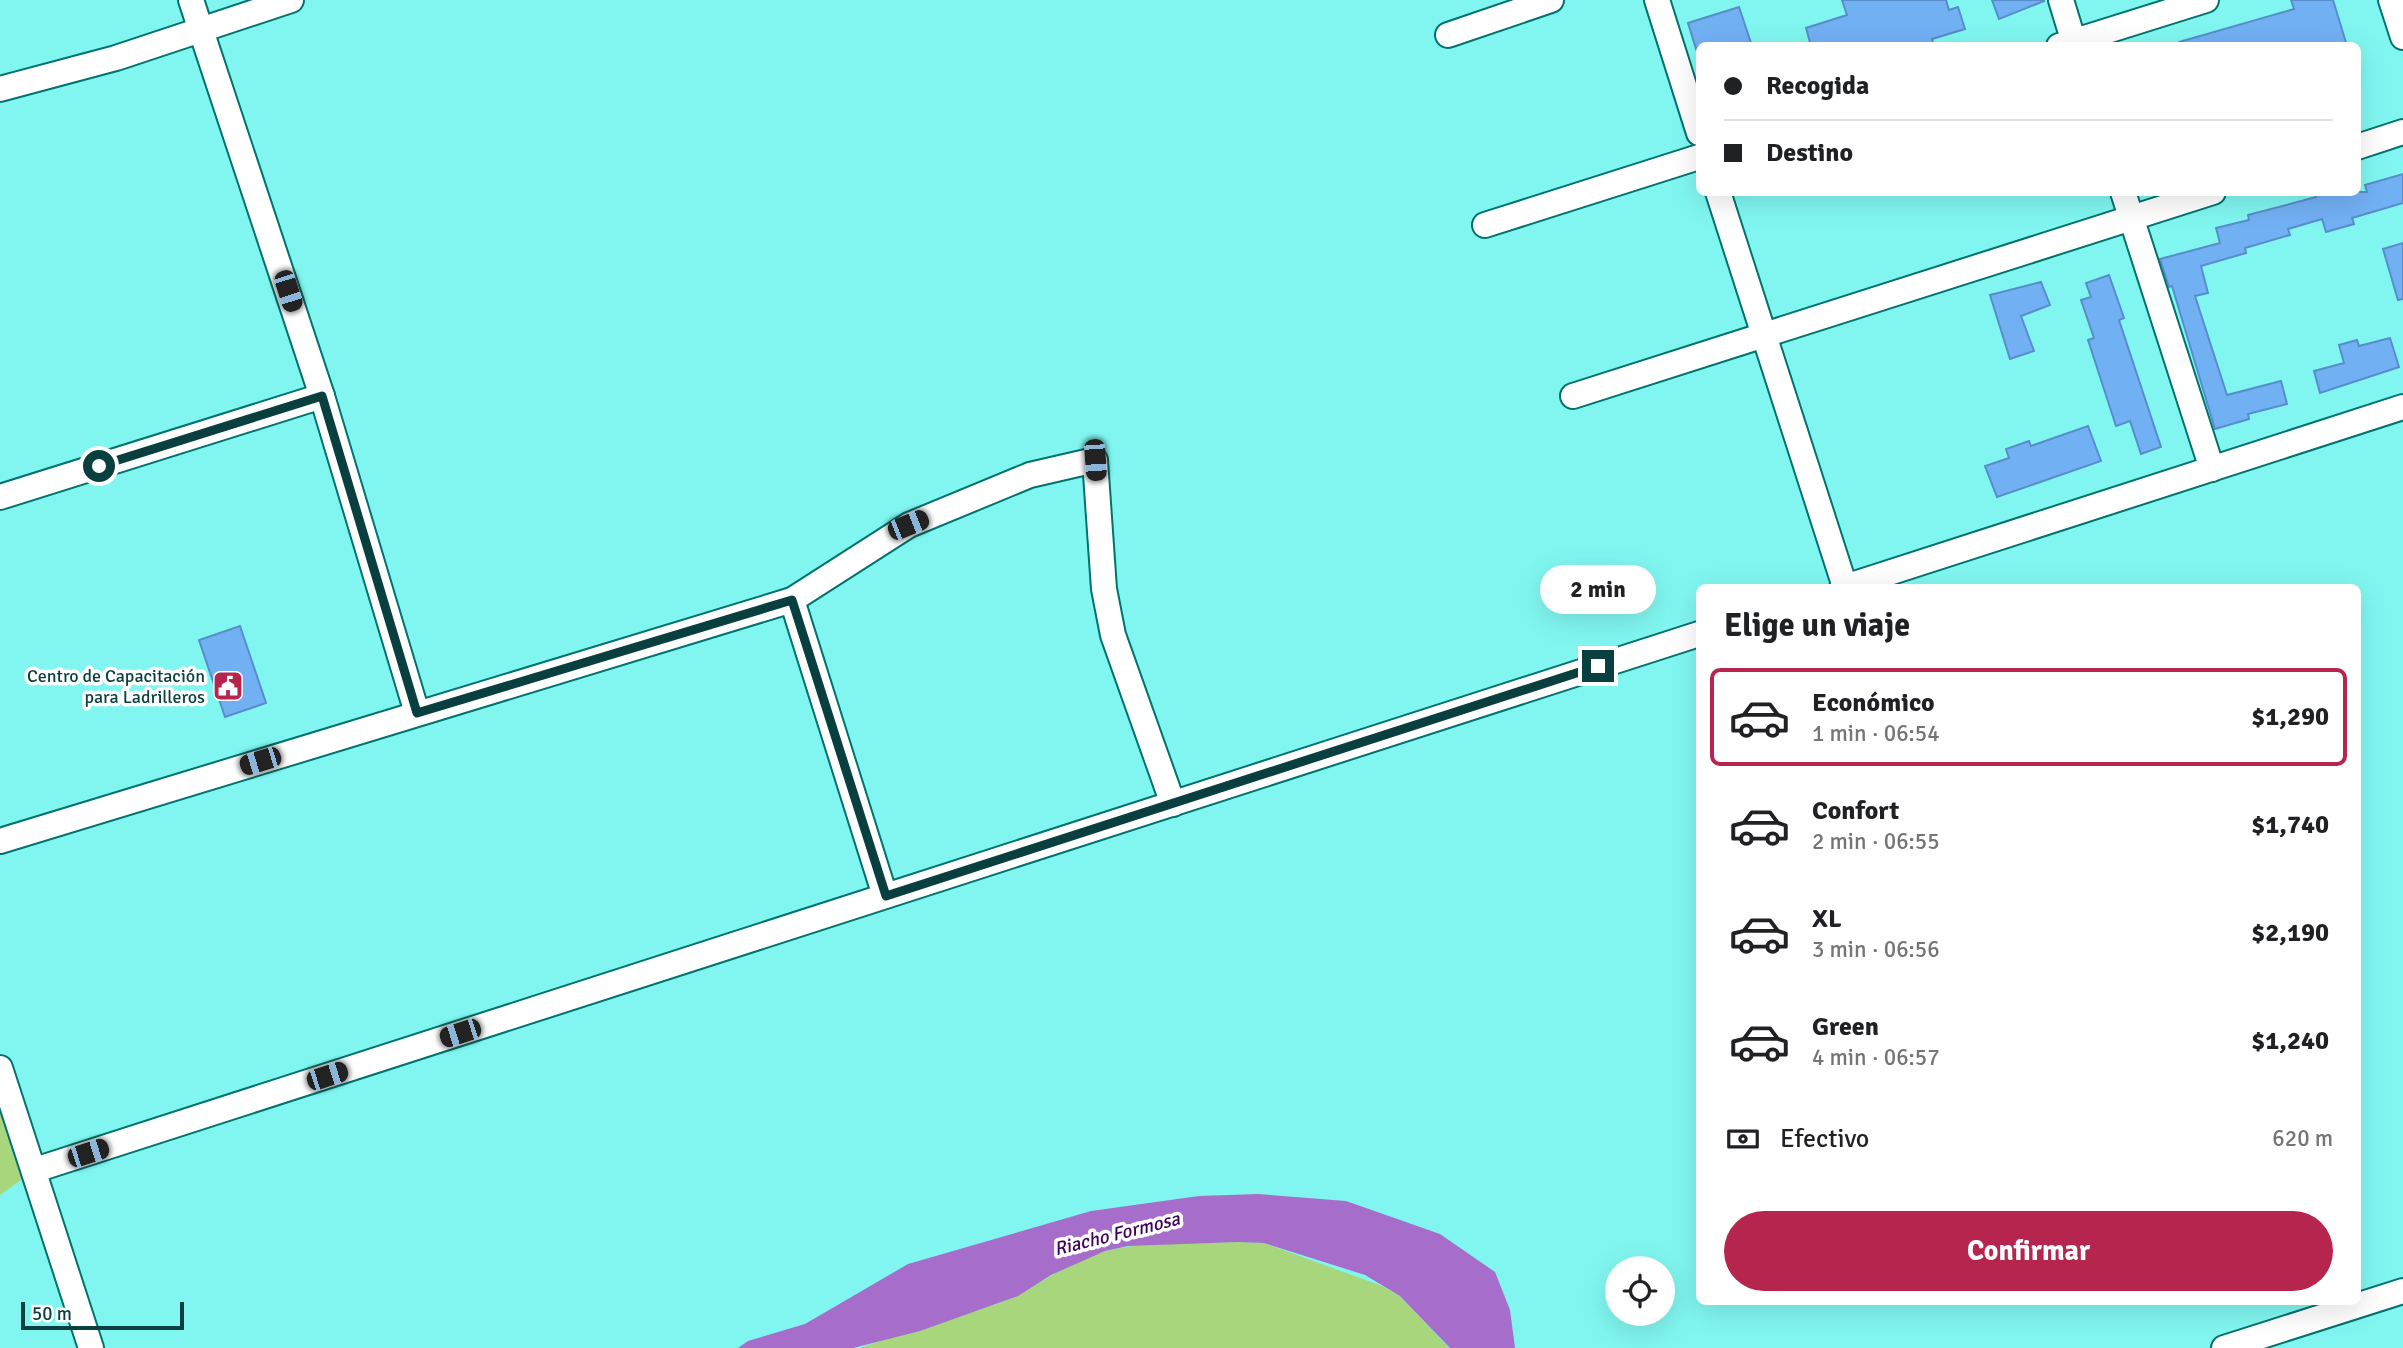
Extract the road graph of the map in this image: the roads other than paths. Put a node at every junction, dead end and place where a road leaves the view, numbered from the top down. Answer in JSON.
{"nodes":[{"id":1,"x":191,"y":0,"type":"edge"},
{"id":2,"x":291,"y":0,"type":"edge"},
{"id":3,"x":1551,"y":0,"type":"edge"},
{"id":4,"x":1657,"y":0,"type":"edge"},
{"id":5,"x":2061,"y":0,"type":"edge"},
{"id":6,"x":2206,"y":0,"type":"edge"},
{"id":7,"x":2391,"y":0,"type":"edge"},
{"id":8,"x":201,"y":29,"type":"junction"},
{"id":9,"x":1448,"y":35,"type":"dead end"},
{"id":10,"x":2403,"y":37,"type":"edge"},
{"id":11,"x":2069,"y":42,"type":"edge"},
{"id":12,"x":2075,"y":42,"type":"edge"},
{"id":13,"x":0,"y":89,"type":"edge"},
{"id":14,"x":1696,"y":124,"type":"edge"},
{"id":15,"x":2403,"y":132,"type":"edge"},
{"id":16,"x":2361,"y":145,"type":"edge"},
{"id":17,"x":1696,"y":158,"type":"edge"},
{"id":18,"x":1719,"y":196,"type":"edge"},
{"id":19,"x":2124,"y":196,"type":"edge"},
{"id":20,"x":2201,"y":196,"type":"edge"},
{"id":21,"x":2131,"y":219,"type":"junction"},
{"id":22,"x":1485,"y":225,"type":"dead end"},
{"id":23,"x":1764,"y":336,"type":"junction"},
{"id":24,"x":322,"y":396,"type":"junction"},
{"id":25,"x":1573,"y":396,"type":"dead end"},
{"id":26,"x":2403,"y":407,"type":"edge"},
{"id":27,"x":2212,"y":469,"type":"junction"},
{"id":28,"x":0,"y":497,"type":"edge"},
{"id":29,"x":1842,"y":584,"type":"edge"},
{"id":30,"x":1855,"y":584,"type":"edge"},
{"id":31,"x":792,"y":600,"type":"junction"},
{"id":32,"x":1696,"y":635,"type":"edge"},
{"id":33,"x":417,"y":713,"type":"junction"},
{"id":34,"x":1172,"y":804,"type":"junction"},
{"id":35,"x":0,"y":841,"type":"edge"},
{"id":36,"x":886,"y":896,"type":"junction"},
{"id":37,"x":0,"y":1069,"type":"edge"},
{"id":38,"x":35,"y":1170,"type":"junction"},
{"id":39,"x":2403,"y":1290,"type":"edge"},
{"id":40,"x":2361,"y":1304,"type":"edge"},
{"id":41,"x":2357,"y":1305,"type":"edge"},
{"id":42,"x":91,"y":1348,"type":"edge"},
{"id":43,"x":2224,"y":1348,"type":"edge"}],
"edges":[{"from":1,"to":8,"type":"street"},
{"from":2,"to":8,"type":"street"},
{"from":3,"to":9,"type":"street"},
{"from":4,"to":14,"type":"street"},
{"from":5,"to":11,"type":"street"},
{"from":6,"to":12,"type":"street"},
{"from":7,"to":10,"type":"street"},
{"from":8,"to":13,"type":"street"},
{"from":8,"to":24,"type":"street"},
{"from":15,"to":16,"type":"street"},
{"from":17,"to":22,"type":"street"},
{"from":18,"to":23,"type":"street"},
{"from":19,"to":21,"type":"street"},
{"from":20,"to":21,"type":"street"},
{"from":21,"to":23,"type":"street"},
{"from":21,"to":27,"type":"street"},
{"from":23,"to":25,"type":"street"},
{"from":23,"to":29,"type":"street"},
{"from":24,"to":28,"type":"street"},
{"from":24,"to":33,"type":"street"},
{"from":26,"to":27,"type":"street"},
{"from":27,"to":30,"type":"street"},
{"from":31,"to":33,"type":"street"},
{"from":31,"to":34,"type":"street"},
{"from":31,"to":36,"type":"street"},
{"from":32,"to":34,"type":"street"},
{"from":33,"to":35,"type":"street"},
{"from":34,"to":36,"type":"street"},
{"from":36,"to":38,"type":"street"},
{"from":37,"to":38,"type":"street"},
{"from":38,"to":42,"type":"street"},
{"from":39,"to":40,"type":"street"},
{"from":41,"to":43,"type":"street"}]}
